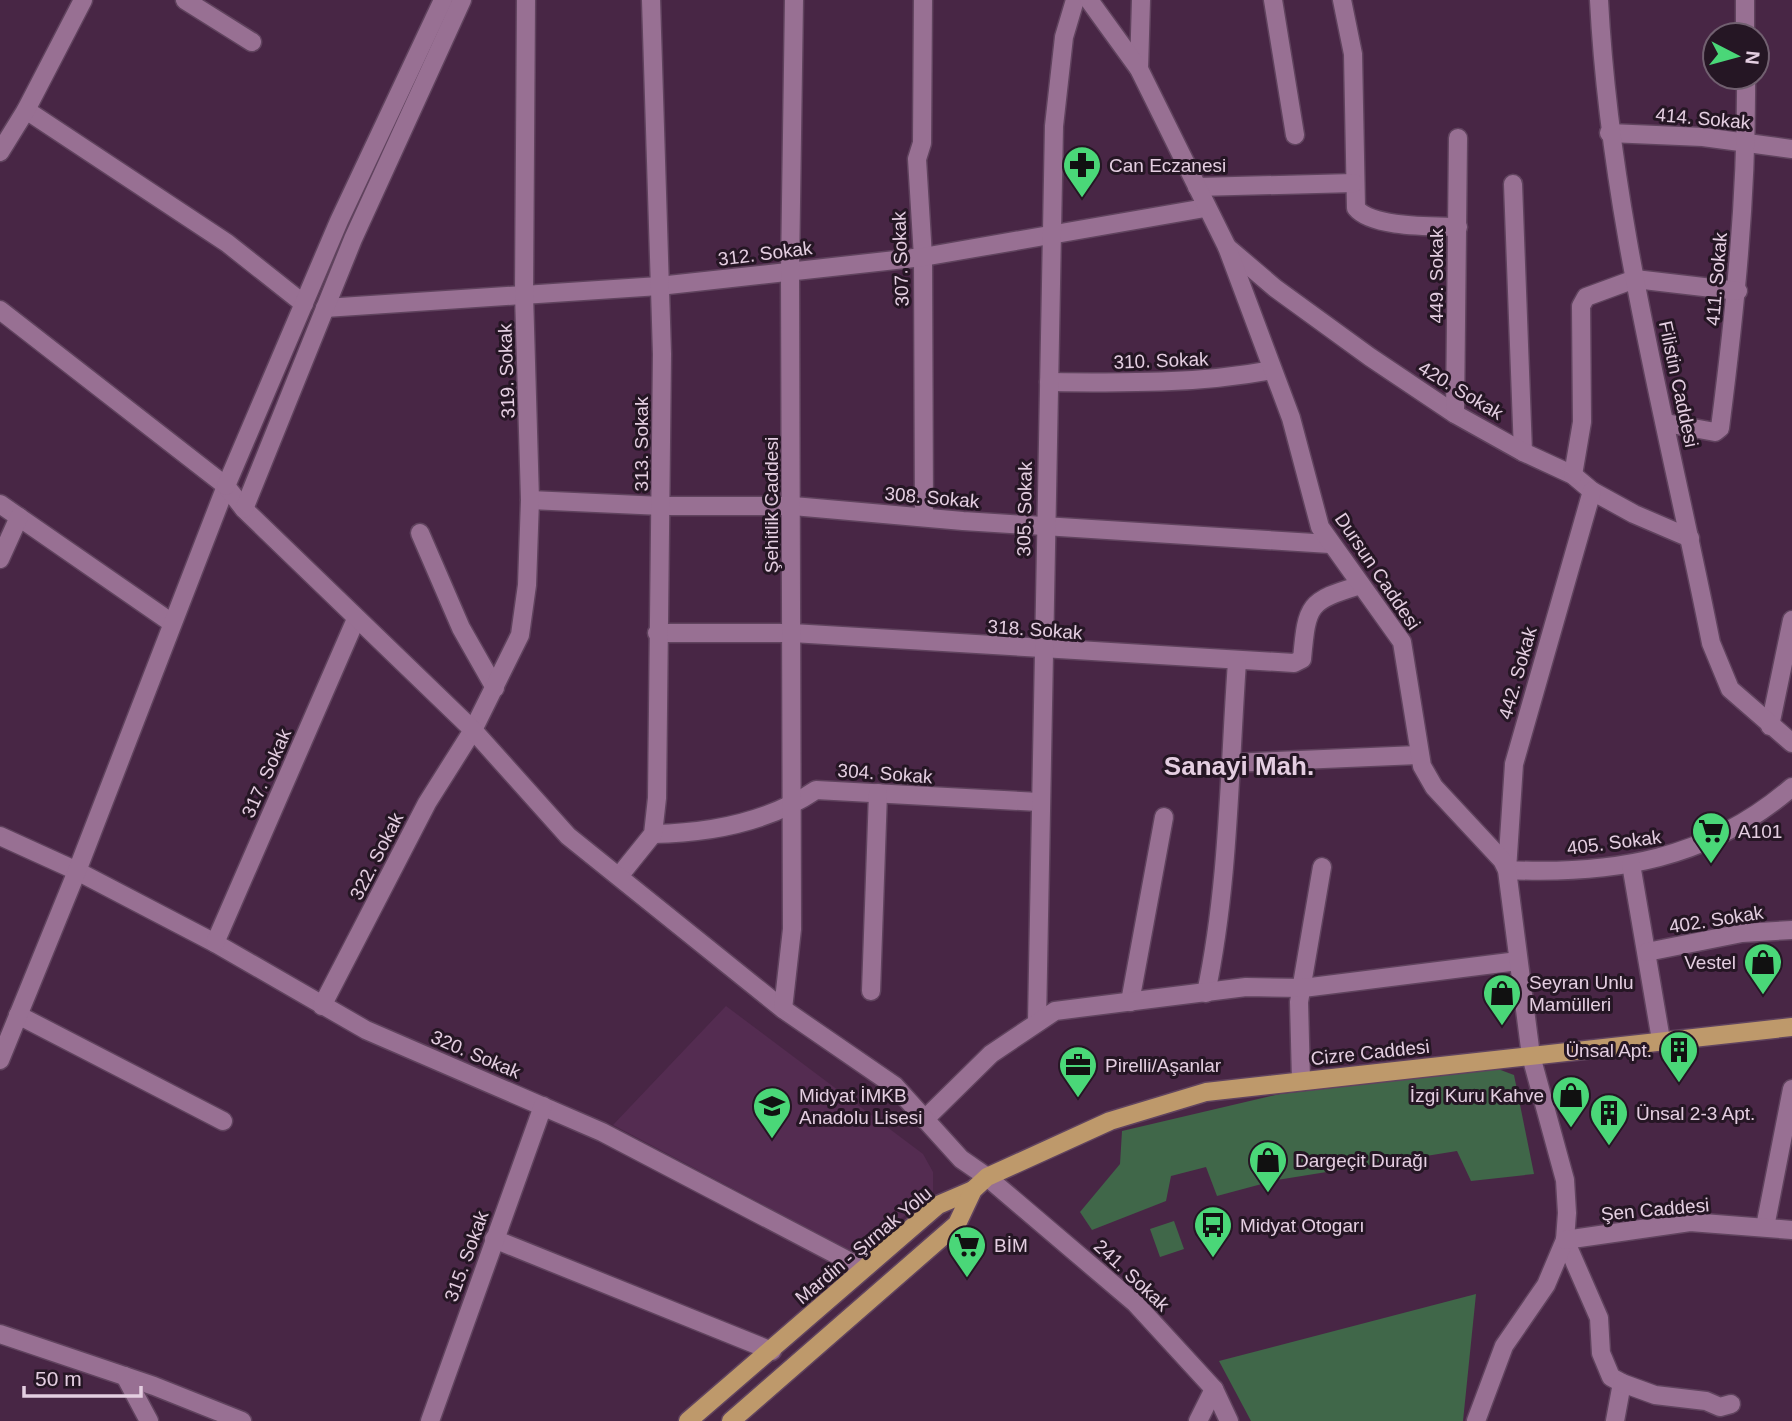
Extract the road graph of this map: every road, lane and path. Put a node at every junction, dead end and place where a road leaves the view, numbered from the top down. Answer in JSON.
{"nodes":[{"id":1,"x":83,"y":0,"type":"edge"},
{"id":2,"x":186,"y":0,"type":"edge"},
{"id":3,"x":443,"y":0,"type":"edge"},
{"id":4,"x":462,"y":0,"type":"edge"},
{"id":5,"x":526,"y":0,"type":"edge"},
{"id":6,"x":651,"y":0,"type":"edge"},
{"id":7,"x":794,"y":0,"type":"edge"},
{"id":8,"x":923,"y":0,"type":"edge"},
{"id":9,"x":1076,"y":0,"type":"edge"},
{"id":10,"x":1089,"y":0,"type":"edge"},
{"id":11,"x":1141,"y":0,"type":"edge"},
{"id":12,"x":1273,"y":0,"type":"edge"},
{"id":13,"x":1342,"y":0,"type":"edge"},
{"id":14,"x":1600,"y":0,"type":"edge"},
{"id":15,"x":1745,"y":0,"type":"edge"},
{"id":16,"x":1745,"y":21,"type":"edge"},
{"id":17,"x":252,"y":42,"type":"dead end"},
{"id":18,"x":1139,"y":69,"type":"junction"},
{"id":19,"x":1746,"y":91,"type":"edge"},
{"id":20,"x":26,"y":110,"type":"junction"},
{"id":21,"x":1609,"y":132,"type":"junction"},
{"id":22,"x":1296,"y":135,"type":"dead end"},
{"id":23,"x":1458,"y":138,"type":"dead end"},
{"id":24,"x":1746,"y":143,"type":"junction"},
{"id":25,"x":1792,"y":149,"type":"edge"},
{"id":26,"x":0,"y":152,"type":"edge"},
{"id":27,"x":1354,"y":183,"type":"junction"},
{"id":28,"x":1513,"y":184,"type":"dead end"},
{"id":29,"x":1196,"y":187,"type":"junction"},
{"id":30,"x":1205,"y":208,"type":"junction"},
{"id":31,"x":1458,"y":227,"type":"junction"},
{"id":32,"x":1054,"y":236,"type":"junction"},
{"id":33,"x":1227,"y":247,"type":"junction"},
{"id":34,"x":923,"y":257,"type":"junction"},
{"id":35,"x":790,"y":270,"type":"junction"},
{"id":36,"x":1635,"y":279,"type":"junction"},
{"id":37,"x":659,"y":286,"type":"junction"},
{"id":38,"x":1738,"y":291,"type":"junction"},
{"id":39,"x":524,"y":294,"type":"junction"},
{"id":40,"x":304,"y":304,"type":"junction"},
{"id":41,"x":325,"y":307,"type":"junction"},
{"id":42,"x":0,"y":310,"type":"edge"},
{"id":43,"x":1272,"y":370,"type":"junction"},
{"id":44,"x":1049,"y":382,"type":"junction"},
{"id":45,"x":1455,"y":414,"type":"junction"},
{"id":46,"x":1666,"y":424,"type":"junction"},
{"id":47,"x":1522,"y":452,"type":"junction"},
{"id":48,"x":1573,"y":475,"type":"junction"},
{"id":49,"x":226,"y":486,"type":"junction"},
{"id":50,"x":1592,"y":491,"type":"junction"},
{"id":51,"x":530,"y":500,"type":"junction"},
{"id":52,"x":0,"y":504,"type":"edge"},
{"id":53,"x":662,"y":506,"type":"junction"},
{"id":54,"x":793,"y":506,"type":"junction"},
{"id":55,"x":244,"y":509,"type":"junction"},
{"id":56,"x":19,"y":517,"type":"junction"},
{"id":57,"x":924,"y":517,"type":"junction"},
{"id":58,"x":1044,"y":526,"type":"junction"},
{"id":59,"x":420,"y":533,"type":"dead end"},
{"id":60,"x":1690,"y":538,"type":"junction"},
{"id":61,"x":1330,"y":544,"type":"junction"},
{"id":62,"x":0,"y":559,"type":"edge"},
{"id":63,"x":1361,"y":585,"type":"junction"},
{"id":64,"x":356,"y":620,"type":"junction"},
{"id":65,"x":1792,"y":620,"type":"edge"},
{"id":66,"x":172,"y":623,"type":"junction"},
{"id":67,"x":657,"y":633,"type":"junction"},
{"id":68,"x":792,"y":633,"type":"junction"},
{"id":69,"x":1790,"y":643,"type":"edge"},
{"id":70,"x":1043,"y":650,"type":"junction"},
{"id":71,"x":1237,"y":662,"type":"junction"},
{"id":72,"x":495,"y":688,"type":"junction"},
{"id":73,"x":1770,"y":726,"type":"junction"},
{"id":74,"x":473,"y":730,"type":"junction"},
{"id":75,"x":1792,"y":743,"type":"edge"},
{"id":76,"x":1419,"y":755,"type":"junction"},
{"id":77,"x":1230,"y":763,"type":"junction"},
{"id":78,"x":1792,"y":787,"type":"edge"},
{"id":79,"x":878,"y":793,"type":"junction"},
{"id":80,"x":1039,"y":802,"type":"junction"},
{"id":81,"x":790,"y":808,"type":"junction"},
{"id":82,"x":1164,"y":817,"type":"dead end"},
{"id":83,"x":653,"y":834,"type":"junction"},
{"id":84,"x":0,"y":836,"type":"edge"},
{"id":85,"x":1631,"y":864,"type":"junction"},
{"id":86,"x":1322,"y":866,"type":"dead end"},
{"id":87,"x":1507,"y":870,"type":"junction"},
{"id":88,"x":77,"y":871,"type":"junction"},
{"id":89,"x":620,"y":876,"type":"junction"},
{"id":90,"x":1792,"y":930,"type":"edge"},
{"id":91,"x":215,"y":943,"type":"junction"},
{"id":92,"x":1647,"y":952,"type":"junction"},
{"id":93,"x":1518,"y":961,"type":"junction"},
{"id":94,"x":1303,"y":988,"type":"junction"},
{"id":95,"x":871,"y":991,"type":"dead end"},
{"id":96,"x":1206,"y":993,"type":"junction"},
{"id":97,"x":1130,"y":1002,"type":"junction"},
{"id":98,"x":322,"y":1006,"type":"junction"},
{"id":99,"x":783,"y":1009,"type":"junction"},
{"id":100,"x":18,"y":1015,"type":"junction"},
{"id":101,"x":1037,"y":1022,"type":"junction"},
{"id":102,"x":1792,"y":1027,"type":"edge"},
{"id":103,"x":1661,"y":1040,"type":"junction"},
{"id":104,"x":1531,"y":1056,"type":"junction"},
{"id":105,"x":0,"y":1060,"type":"edge"},
{"id":106,"x":1301,"y":1080,"type":"junction"},
{"id":107,"x":1792,"y":1089,"type":"edge"},
{"id":108,"x":543,"y":1106,"type":"junction"},
{"id":109,"x":926,"y":1118,"type":"junction"},
{"id":110,"x":223,"y":1121,"type":"dead end"},
{"id":111,"x":987,"y":1177,"type":"junction"},
{"id":112,"x":973,"y":1190,"type":"junction"},
{"id":113,"x":1765,"y":1227,"type":"junction"},
{"id":114,"x":1792,"y":1230,"type":"edge"},
{"id":115,"x":494,"y":1239,"type":"junction"},
{"id":116,"x":1565,"y":1240,"type":"junction"},
{"id":117,"x":862,"y":1268,"type":"junction"},
{"id":118,"x":0,"y":1334,"type":"edge"},
{"id":119,"x":772,"y":1351,"type":"junction"},
{"id":120,"x":125,"y":1376,"type":"junction"},
{"id":121,"x":1622,"y":1383,"type":"junction"},
{"id":122,"x":1214,"y":1389,"type":"junction"},
{"id":123,"x":1731,"y":1404,"type":"dead end"},
{"id":124,"x":149,"y":1421,"type":"edge"},
{"id":125,"x":242,"y":1421,"type":"edge"},
{"id":126,"x":430,"y":1421,"type":"edge"},
{"id":127,"x":688,"y":1421,"type":"edge"},
{"id":128,"x":731,"y":1421,"type":"edge"},
{"id":129,"x":1198,"y":1421,"type":"edge"},
{"id":130,"x":1229,"y":1421,"type":"edge"},
{"id":131,"x":1476,"y":1421,"type":"edge"},
{"id":132,"x":1615,"y":1421,"type":"edge"}],
"edges":[{"from":1,"to":20,"type":"street"},
{"from":2,"to":17,"type":"street"},
{"from":3,"to":40,"type":"street"},
{"from":4,"to":41,"type":"street"},
{"from":5,"to":39,"type":"street","name":"319. Sokak"},
{"from":6,"to":37,"type":"street","name":"313. Sokak"},
{"from":7,"to":35,"type":"street","name":"Şehitlik Caddesi"},
{"from":8,"to":34,"type":"street","name":"307. Sokak"},
{"from":9,"to":32,"type":"street","name":"305. Sokak"},
{"from":10,"to":18,"type":"street","name":"Dursun Caddesi"},
{"from":11,"to":18,"type":"street"},
{"from":12,"to":22,"type":"street"},
{"from":13,"to":27,"type":"street"},
{"from":14,"to":21,"type":"street","name":"Filistin Caddesi"},
{"from":15,"to":16,"type":"street"},
{"from":18,"to":29,"type":"street","name":"Dursun Caddesi"},
{"from":19,"to":24,"type":"street","name":"411. Sokak"},
{"from":20,"to":26,"type":"street"},
{"from":20,"to":40,"type":"street"},
{"from":21,"to":24,"type":"street","name":"414. Sokak"},
{"from":21,"to":36,"type":"street","name":"Filistin Caddesi"},
{"from":23,"to":31,"type":"street","name":"449. Sokak"},
{"from":24,"to":25,"type":"street","name":"414. Sokak"},
{"from":24,"to":38,"type":"street","name":"411. Sokak"},
{"from":27,"to":29,"type":"street"},
{"from":27,"to":31,"type":"street"},
{"from":28,"to":47,"type":"street"},
{"from":29,"to":30,"type":"street","name":"Dursun Caddesi"},
{"from":30,"to":32,"type":"street","name":"312. Sokak"},
{"from":30,"to":33,"type":"street","name":"Dursun Caddesi"},
{"from":31,"to":45,"type":"street","name":"449. Sokak"},
{"from":32,"to":34,"type":"street","name":"312. Sokak"},
{"from":32,"to":44,"type":"street","name":"305. Sokak"},
{"from":33,"to":43,"type":"street","name":"Dursun Caddesi"},
{"from":33,"to":45,"type":"street","name":"420. Sokak"},
{"from":34,"to":35,"type":"street","name":"312. Sokak"},
{"from":34,"to":57,"type":"street","name":"307. Sokak"},
{"from":35,"to":37,"type":"street","name":"312. Sokak"},
{"from":35,"to":54,"type":"street","name":"Şehitlik Caddesi"},
{"from":36,"to":38,"type":"street"},
{"from":36,"to":46,"type":"street","name":"Filistin Caddesi"},
{"from":36,"to":48,"type":"street"},
{"from":37,"to":39,"type":"street","name":"312. Sokak"},
{"from":37,"to":53,"type":"street","name":"313. Sokak"},
{"from":38,"to":46,"type":"street","name":"411. Sokak"},
{"from":39,"to":41,"type":"street","name":"312. Sokak"},
{"from":39,"to":51,"type":"street","name":"319. Sokak"},
{"from":40,"to":49,"type":"street"},
{"from":41,"to":55,"type":"street"},
{"from":42,"to":49,"type":"street","name":"241. Sokak"},
{"from":43,"to":44,"type":"street","name":"310. Sokak"},
{"from":43,"to":61,"type":"street","name":"Dursun Caddesi"},
{"from":44,"to":58,"type":"street","name":"305. Sokak"},
{"from":45,"to":47,"type":"street","name":"420. Sokak"},
{"from":46,"to":60,"type":"street","name":"Filistin Caddesi"},
{"from":47,"to":48,"type":"street","name":"420. Sokak"},
{"from":48,"to":50,"type":"street","name":"420. Sokak"},
{"from":49,"to":55,"type":"street","name":"241. Sokak"},
{"from":49,"to":66,"type":"street"},
{"from":50,"to":60,"type":"street","name":"420. Sokak"},
{"from":50,"to":87,"type":"street","name":"442. Sokak"},
{"from":51,"to":53,"type":"street","name":"308. Sokak"},
{"from":51,"to":72,"type":"street","name":"319. Sokak"},
{"from":52,"to":56,"type":"street"},
{"from":53,"to":54,"type":"street","name":"308. Sokak"},
{"from":53,"to":67,"type":"street","name":"313. Sokak"},
{"from":54,"to":57,"type":"street","name":"308. Sokak"},
{"from":54,"to":68,"type":"street","name":"Şehitlik Caddesi"},
{"from":55,"to":64,"type":"street","name":"241. Sokak"},
{"from":56,"to":62,"type":"street"},
{"from":56,"to":66,"type":"street"},
{"from":57,"to":58,"type":"street","name":"308. Sokak"},
{"from":58,"to":61,"type":"street","name":"308. Sokak"},
{"from":58,"to":70,"type":"street","name":"305. Sokak"},
{"from":59,"to":72,"type":"street"},
{"from":60,"to":73,"type":"street","name":"Filistin Caddesi"},
{"from":61,"to":63,"type":"street","name":"Dursun Caddesi"},
{"from":63,"to":71,"type":"street","name":"318. Sokak"},
{"from":63,"to":76,"type":"street","name":"Dursun Caddesi"},
{"from":64,"to":74,"type":"street","name":"241. Sokak"},
{"from":64,"to":91,"type":"street","name":"317. Sokak"},
{"from":65,"to":69,"type":"street"},
{"from":66,"to":88,"type":"street"},
{"from":67,"to":68,"type":"street","name":"318. Sokak"},
{"from":67,"to":83,"type":"street","name":"313. Sokak"},
{"from":68,"to":70,"type":"street","name":"318. Sokak"},
{"from":68,"to":81,"type":"street","name":"Şehitlik Caddesi"},
{"from":69,"to":73,"type":"street"},
{"from":70,"to":71,"type":"street","name":"318. Sokak"},
{"from":70,"to":80,"type":"street","name":"305. Sokak"},
{"from":71,"to":77,"type":"street"},
{"from":72,"to":74,"type":"street","name":"319. Sokak"},
{"from":73,"to":75,"type":"street","name":"Filistin Caddesi"},
{"from":74,"to":89,"type":"street","name":"241. Sokak"},
{"from":74,"to":98,"type":"street","name":"322. Sokak"},
{"from":76,"to":77,"type":"street"},
{"from":76,"to":87,"type":"street","name":"Dursun Caddesi"},
{"from":77,"to":96,"type":"street"},
{"from":78,"to":85,"type":"street","name":"405. Sokak"},
{"from":79,"to":80,"type":"street","name":"304. Sokak"},
{"from":79,"to":81,"type":"street","name":"304. Sokak"},
{"from":79,"to":95,"type":"street"},
{"from":80,"to":101,"type":"street","name":"305. Sokak"},
{"from":81,"to":83,"type":"street","name":"304. Sokak"},
{"from":81,"to":99,"type":"street","name":"Şehitlik Caddesi"},
{"from":82,"to":97,"type":"street"},
{"from":83,"to":89,"type":"street"},
{"from":84,"to":88,"type":"street","name":"320. Sokak"},
{"from":85,"to":87,"type":"street","name":"405. Sokak"},
{"from":85,"to":92,"type":"street"},
{"from":86,"to":94,"type":"street"},
{"from":87,"to":93,"type":"street","name":"Dursun Caddesi"},
{"from":88,"to":91,"type":"street","name":"320. Sokak"},
{"from":88,"to":100,"type":"street"},
{"from":89,"to":99,"type":"street","name":"241. Sokak"},
{"from":90,"to":92,"type":"street","name":"402. Sokak"},
{"from":91,"to":98,"type":"street","name":"320. Sokak"},
{"from":92,"to":103,"type":"street"},
{"from":93,"to":94,"type":"street"},
{"from":93,"to":104,"type":"street","name":"Dursun Caddesi"},
{"from":94,"to":96,"type":"street"},
{"from":94,"to":106,"type":"street"},
{"from":96,"to":97,"type":"street"},
{"from":97,"to":101,"type":"street"},
{"from":98,"to":108,"type":"street","name":"320. Sokak"},
{"from":99,"to":109,"type":"street","name":"241. Sokak"},
{"from":100,"to":105,"type":"street"},
{"from":100,"to":110,"type":"street"},
{"from":101,"to":109,"type":"street"},
{"from":102,"to":103,"type":"main road","name":"Cizre Caddesi"},
{"from":103,"to":104,"type":"main road","name":"Cizre Caddesi"},
{"from":104,"to":106,"type":"main road","name":"Cizre Caddesi"},
{"from":104,"to":116,"type":"street","name":"Dursun Caddesi"},
{"from":106,"to":111,"type":"main road","name":"Cizre Caddesi"},
{"from":107,"to":113,"type":"street"},
{"from":108,"to":115,"type":"street","name":"315. Sokak"},
{"from":108,"to":117,"type":"street","name":"320. Sokak"},
{"from":109,"to":111,"type":"street","name":"241. Sokak"},
{"from":111,"to":112,"type":"main road","name":"Cizre Caddesi"},
{"from":111,"to":122,"type":"street","name":"241. Sokak"},
{"from":112,"to":117,"type":"main road","name":"Mardin - Şırnak Yolu"},
{"from":112,"to":128,"type":"main road"},
{"from":113,"to":114,"type":"street","name":"Şen Caddesi"},
{"from":113,"to":116,"type":"street","name":"Şen Caddesi"},
{"from":115,"to":119,"type":"street"},
{"from":115,"to":126,"type":"street","name":"315. Sokak"},
{"from":116,"to":121,"type":"street"},
{"from":116,"to":131,"type":"street"},
{"from":117,"to":119,"type":"main road","name":"Mardin - Şırnak Yolu"},
{"from":118,"to":120,"type":"street"},
{"from":119,"to":127,"type":"main road","name":"Mardin - Şırnak Yolu"},
{"from":120,"to":124,"type":"street"},
{"from":120,"to":125,"type":"street"},
{"from":121,"to":123,"type":"street"},
{"from":121,"to":132,"type":"street"},
{"from":122,"to":129,"type":"street"},
{"from":122,"to":130,"type":"street","name":"241. Sokak"}]}
